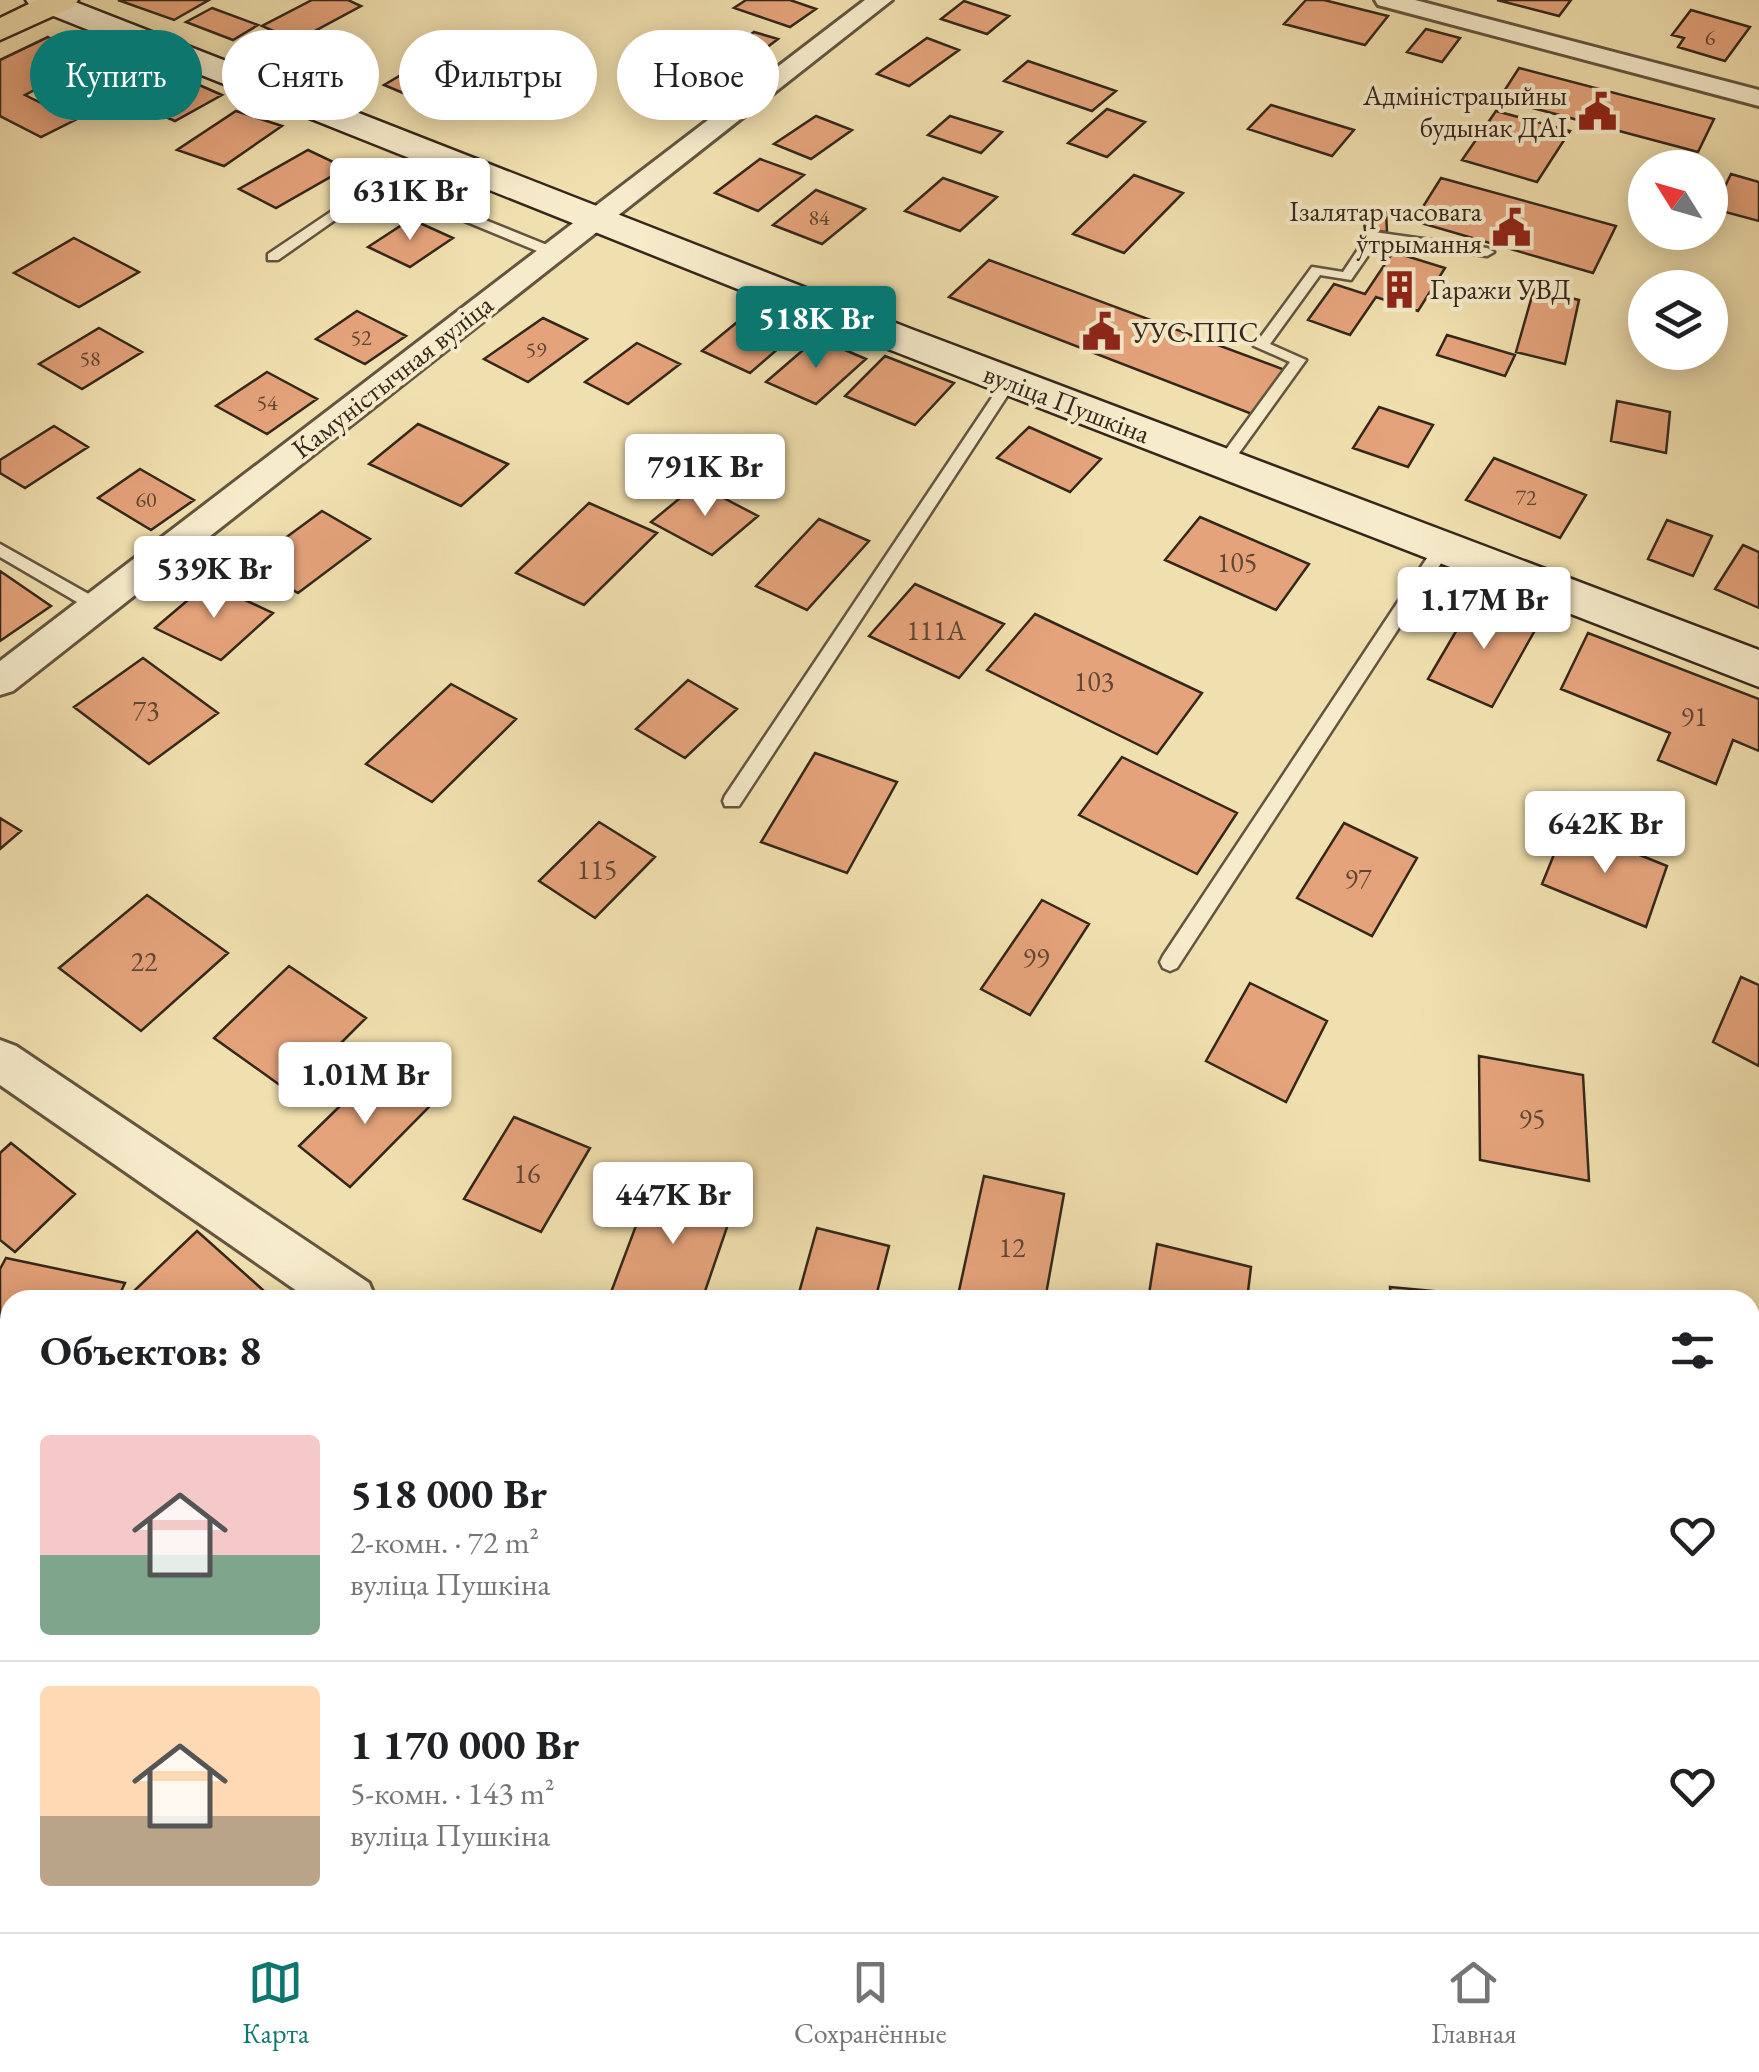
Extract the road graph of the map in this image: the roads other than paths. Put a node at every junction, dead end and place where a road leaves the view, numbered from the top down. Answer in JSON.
{"nodes":[{"id":1,"x":880,"y":0,"type":"edge"},
{"id":2,"x":1387,"y":0,"type":"edge"},
{"id":3,"x":52,"y":2,"type":"edge"},
{"id":4,"x":0,"y":30,"type":"edge"},
{"id":5,"x":1759,"y":98,"type":"edge"},
{"id":6,"x":596,"y":217,"type":"junction"},
{"id":7,"x":552,"y":252,"type":"junction"},
{"id":8,"x":1487,"y":252,"type":"dead end"},
{"id":9,"x":273,"y":257,"type":"dead end"},
{"id":10,"x":1010,"y":381,"type":"junction"},
{"id":11,"x":1224,"y":463,"type":"junction"},
{"id":12,"x":1443,"y":548,"type":"junction"},
{"id":13,"x":0,"y":550,"type":"edge"},
{"id":14,"x":95,"y":605,"type":"junction"},
{"id":15,"x":1759,"y":669,"type":"edge"},
{"id":16,"x":0,"y":681,"type":"edge"},
{"id":17,"x":732,"y":800,"type":"dead end"},
{"id":18,"x":1170,"y":962,"type":"dead end"},
{"id":19,"x":0,"y":1060,"type":"edge"},
{"id":20,"x":337,"y":1290,"type":"edge"}],
"edges":[{"from":1,"to":6,"type":"street","name":"Камуністычная вуліца"},
{"from":2,"to":5,"type":"street"},
{"from":3,"to":4,"type":"main road"},
{"from":3,"to":6,"type":"main road","name":"вуліца Пушкіна"},
{"from":6,"to":7,"type":"street","name":"Камуністычная вуліца"},
{"from":6,"to":10,"type":"main road","name":"вуліца Пушкіна"},
{"from":7,"to":9,"type":"lane"},
{"from":7,"to":14,"type":"street","name":"Камуністычная вуліца"},
{"from":8,"to":11,"type":"lane"},
{"from":10,"to":11,"type":"main road","name":"вуліца Пушкіна"},
{"from":10,"to":17,"type":"lane"},
{"from":11,"to":12,"type":"main road","name":"вуліца Пушкіна"},
{"from":12,"to":15,"type":"main road","name":"вуліца Пушкіна"},
{"from":12,"to":18,"type":"lane"},
{"from":13,"to":14,"type":"lane"},
{"from":14,"to":16,"type":"street","name":"Камуністычная вуліца"},
{"from":19,"to":20,"type":"street"}]}
